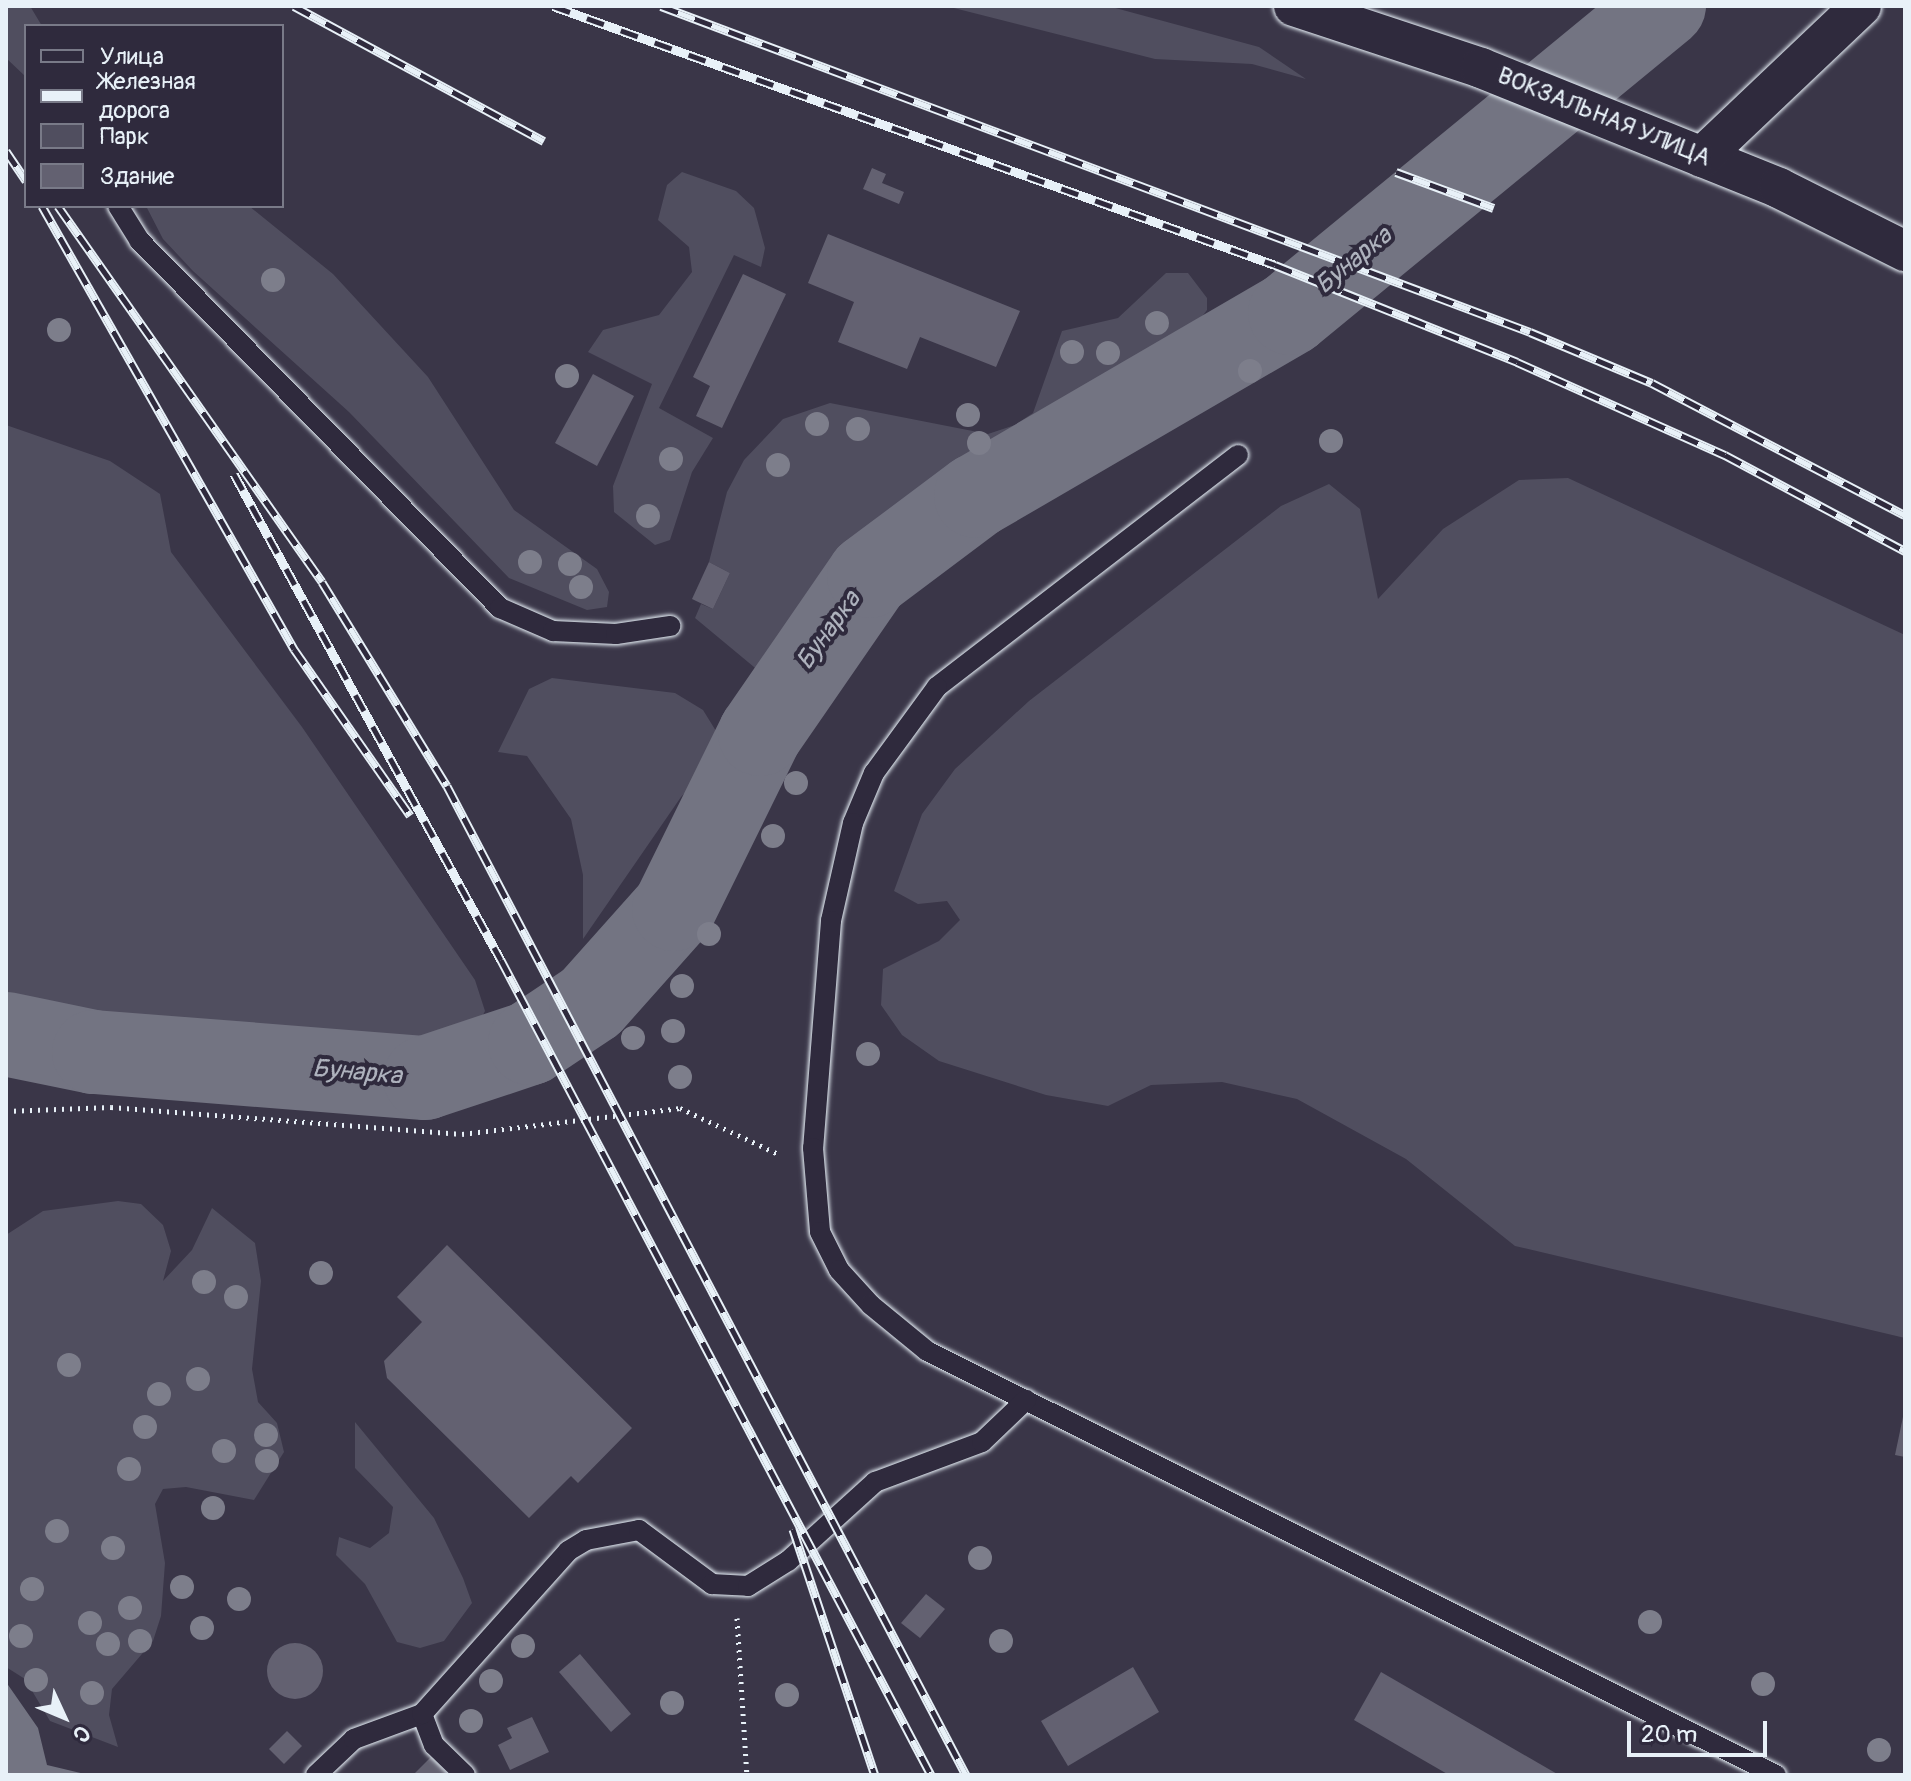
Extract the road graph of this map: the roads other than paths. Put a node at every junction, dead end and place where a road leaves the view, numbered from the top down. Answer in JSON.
{"nodes":[{"id":1,"x":1294,"y":6,"type":"edge"},
{"id":2,"x":1861,"y":6,"type":"edge"},
{"id":3,"x":1702,"y":157,"type":"junction"},
{"id":4,"x":119,"y":208,"type":"edge"},
{"id":5,"x":1905,"y":251,"type":"edge"},
{"id":6,"x":1238,"y":455,"type":"dead end"},
{"id":7,"x":670,"y":626,"type":"dead end"},
{"id":8,"x":1026,"y":1400,"type":"junction"},
{"id":9,"x":422,"y":1714,"type":"junction"},
{"id":10,"x":316,"y":1775,"type":"edge"},
{"id":11,"x":465,"y":1775,"type":"edge"},
{"id":12,"x":1776,"y":1775,"type":"edge"}],
"edges":[{"from":1,"to":3,"type":"street","name":"ВОКЗАЛЬНАЯ УЛИЦА"},
{"from":2,"to":3,"type":"street"},
{"from":3,"to":5,"type":"street","name":"ВОКЗАЛЬНАЯ УЛИЦА"},
{"from":4,"to":7,"type":"lane"},
{"from":6,"to":8,"type":"lane"},
{"from":8,"to":9,"type":"lane"},
{"from":8,"to":12,"type":"lane"},
{"from":9,"to":10,"type":"lane"},
{"from":9,"to":11,"type":"lane"}]}
